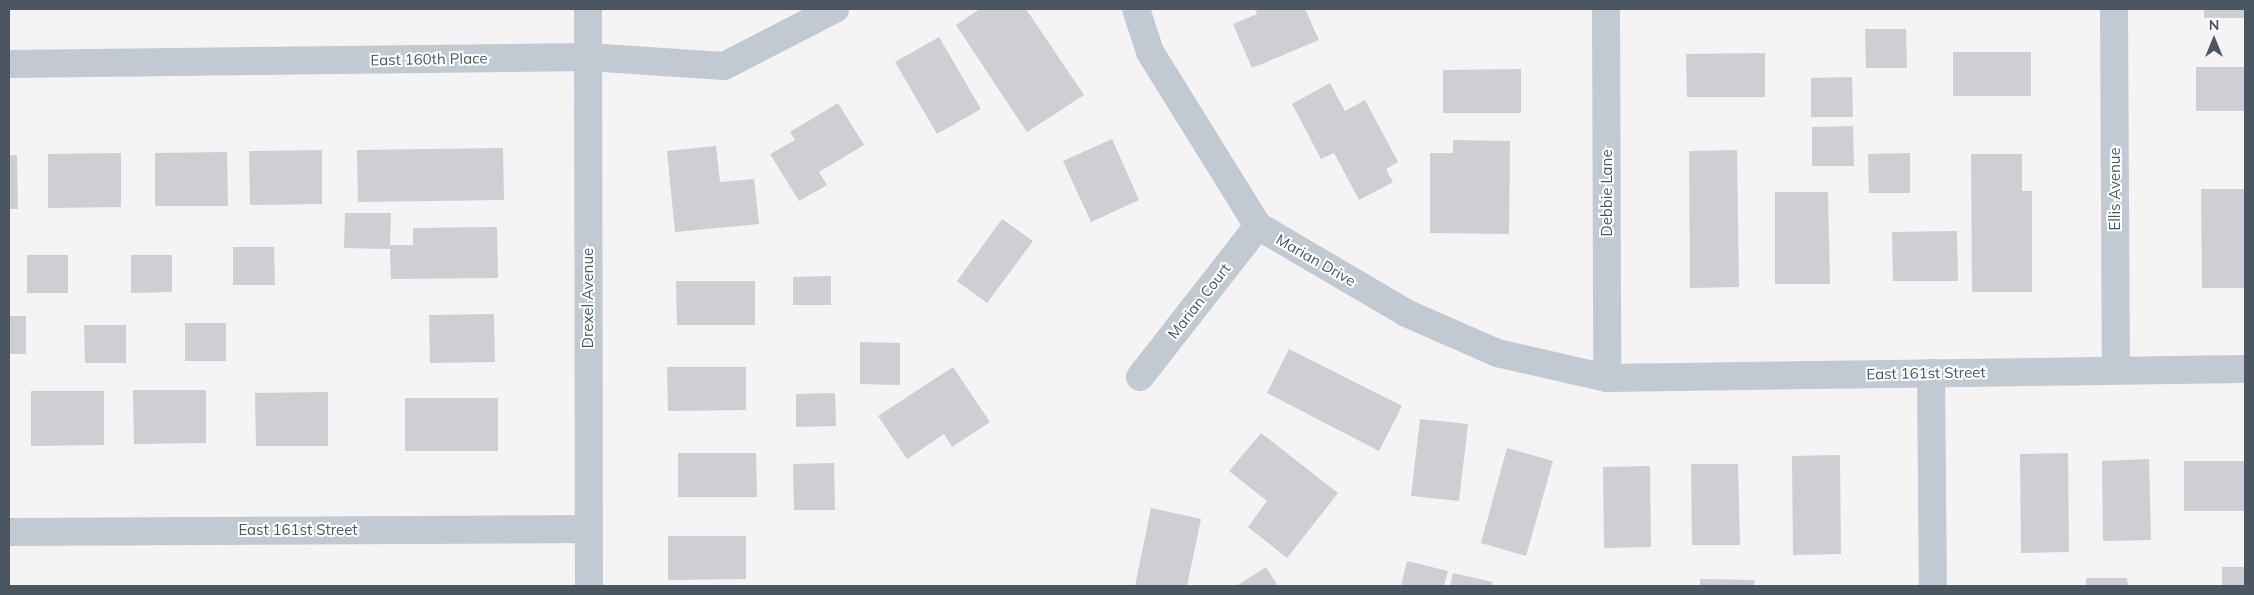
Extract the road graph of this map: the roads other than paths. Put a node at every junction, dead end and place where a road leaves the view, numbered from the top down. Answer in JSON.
{"nodes":[{"id":1,"x":588,"y":9,"type":"edge"},
{"id":2,"x":835,"y":9,"type":"edge"},
{"id":3,"x":1136,"y":9,"type":"edge"},
{"id":4,"x":1606,"y":9,"type":"edge"},
{"id":5,"x":2114,"y":9,"type":"edge"},
{"id":6,"x":588,"y":57,"type":"junction"},
{"id":7,"x":9,"y":64,"type":"edge"},
{"id":8,"x":1258,"y":226,"type":"junction"},
{"id":9,"x":2116,"y":369,"type":"junction"},
{"id":10,"x":2245,"y":369,"type":"edge"},
{"id":11,"x":1932,"y":374,"type":"junction"},
{"id":12,"x":1140,"y":376,"type":"dead end"},
{"id":13,"x":1607,"y":378,"type":"junction"},
{"id":14,"x":588,"y":529,"type":"junction"},
{"id":15,"x":9,"y":532,"type":"edge"},
{"id":16,"x":589,"y":586,"type":"edge"},
{"id":17,"x":1933,"y":586,"type":"edge"}],
"edges":[{"from":1,"to":6,"type":"street","name":"Drexel Avenue"},
{"from":2,"to":6,"type":"street","name":"East 160th Place"},
{"from":3,"to":8,"type":"street","name":"Marian Drive"},
{"from":4,"to":13,"type":"street","name":"Debbie Lane"},
{"from":5,"to":9,"type":"street","name":"Ellis Avenue"},
{"from":6,"to":7,"type":"street","name":"East 160th Place"},
{"from":6,"to":14,"type":"street","name":"Drexel Avenue"},
{"from":8,"to":12,"type":"street","name":"Marian Court"},
{"from":8,"to":13,"type":"street","name":"Marian Drive"},
{"from":9,"to":10,"type":"street","name":"East 161st Street"},
{"from":9,"to":11,"type":"street","name":"East 161st Street"},
{"from":11,"to":13,"type":"street","name":"East 161st Street"},
{"from":11,"to":17,"type":"street"},
{"from":14,"to":15,"type":"street","name":"East 161st Street"},
{"from":14,"to":16,"type":"street","name":"Drexel Avenue"}]}
